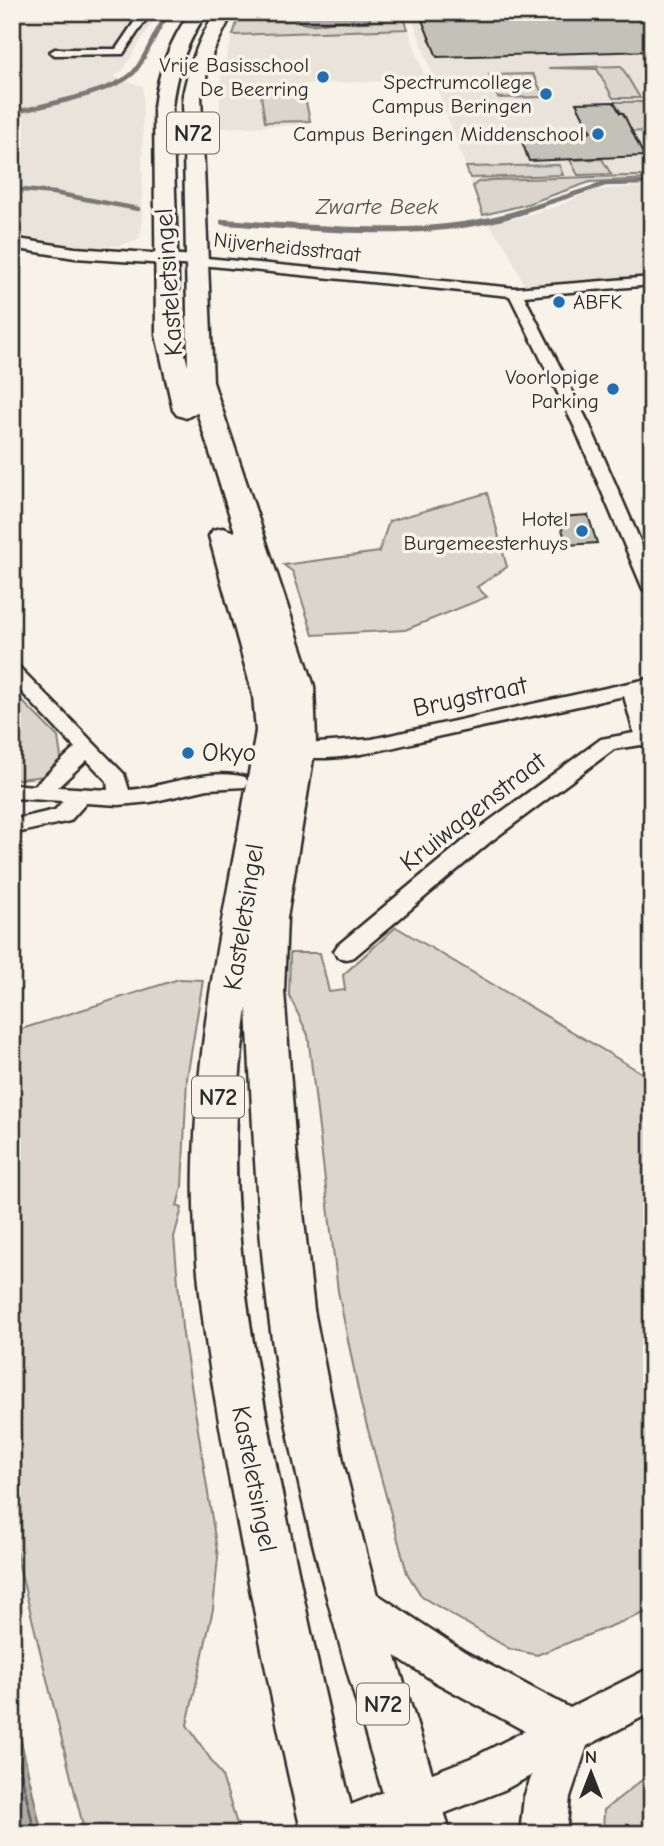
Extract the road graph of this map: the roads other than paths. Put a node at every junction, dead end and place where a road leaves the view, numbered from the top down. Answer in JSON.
{"nodes":[{"id":1,"x":146,"y":12,"type":"edge"},
{"id":2,"x":199,"y":12,"type":"edge"},
{"id":3,"x":225,"y":12,"type":"edge"},
{"id":4,"x":55,"y":52,"type":"dead end"},
{"id":5,"x":119,"y":52,"type":"junction"},
{"id":6,"x":113,"y":65,"type":"dead end"},
{"id":7,"x":14,"y":245,"type":"edge"},
{"id":8,"x":180,"y":261,"type":"junction"},
{"id":9,"x":652,"y":281,"type":"edge"},
{"id":10,"x":515,"y":292,"type":"junction"},
{"id":11,"x":652,"y":589,"type":"edge"},
{"id":12,"x":12,"y":671,"type":"edge"},
{"id":13,"x":642,"y":686,"type":"edge"},
{"id":14,"x":648,"y":740,"type":"edge"},
{"id":15,"x":87,"y":746,"type":"junction"},
{"id":16,"x":298,"y":750,"type":"junction"},
{"id":17,"x":239,"y":782,"type":"dead end"},
{"id":18,"x":12,"y":791,"type":"edge"},
{"id":19,"x":38,"y":793,"type":"junction"},
{"id":20,"x":80,"y":795,"type":"junction"},
{"id":21,"x":119,"y":798,"type":"junction"},
{"id":22,"x":12,"y":827,"type":"edge"},
{"id":23,"x":346,"y":951,"type":"dead end"},
{"id":24,"x":353,"y":1603,"type":"junction"},
{"id":25,"x":652,"y":1689,"type":"edge"},
{"id":26,"x":570,"y":1732,"type":"junction"},
{"id":27,"x":418,"y":1819,"type":"edge"},
{"id":28,"x":332,"y":1834,"type":"edge"},
{"id":29,"x":543,"y":1834,"type":"edge"}],
"edges":[{"from":1,"to":5,"type":"street"},
{"from":2,"to":8,"type":"main road","name":"Kasteletsingel","number":"N72"},
{"from":3,"to":8,"type":"main road","name":"Kasteletsingel","number":"N72"},
{"from":4,"to":5,"type":"street"},
{"from":5,"to":6,"type":"street"},
{"from":7,"to":8,"type":"street","name":"Nijverheidsstraat"},
{"from":8,"to":10,"type":"street","name":"Nijverheidsstraat"},
{"from":8,"to":16,"type":"main road","name":"Kasteletsingel","number":"N72"},
{"from":8,"to":28,"type":"main road","name":"Kasteletsingel","number":"N72"},
{"from":9,"to":10,"type":"street","name":"Nijverheidsstraat"},
{"from":10,"to":11,"type":"street"},
{"from":12,"to":15,"type":"street"},
{"from":13,"to":14,"type":"street"},
{"from":13,"to":16,"type":"street","name":"Brugstraat"},
{"from":14,"to":23,"type":"street","name":"Kruiwagenstraat"},
{"from":15,"to":19,"type":"street"},
{"from":15,"to":21,"type":"street"},
{"from":16,"to":24,"type":"main road","name":"Kasteletsingel","number":"N72"},
{"from":17,"to":21,"type":"street"},
{"from":18,"to":19,"type":"street"},
{"from":19,"to":20,"type":"street"},
{"from":20,"to":21,"type":"street"},
{"from":20,"to":22,"type":"street"},
{"from":24,"to":26,"type":"street"},
{"from":24,"to":27,"type":"main road","name":"Kasteletsingel","number":"N72"},
{"from":25,"to":26,"type":"street"},
{"from":26,"to":27,"type":"street"},
{"from":26,"to":29,"type":"street"},
{"from":27,"to":28,"type":"street"}]}
